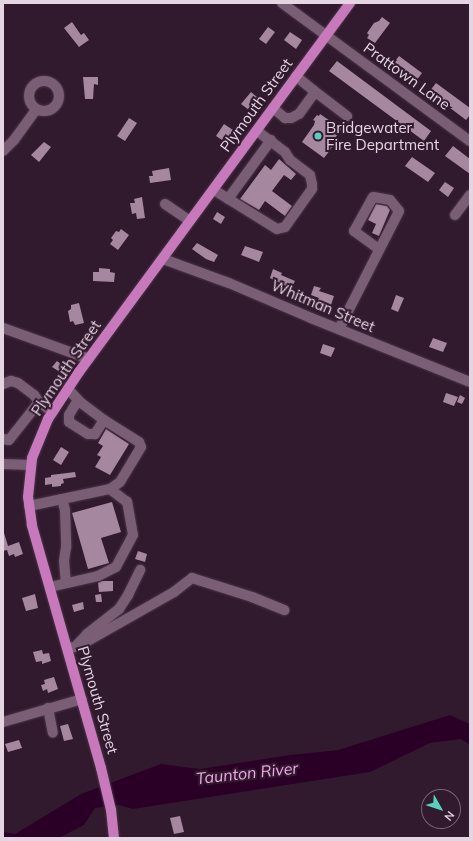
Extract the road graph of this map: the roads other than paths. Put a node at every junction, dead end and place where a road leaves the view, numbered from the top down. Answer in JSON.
{"nodes":[{"id":1,"x":282,"y":3,"type":"edge"},
{"id":2,"x":350,"y":3,"type":"edge"},
{"id":3,"x":326,"y":35,"type":"junction"},
{"id":4,"x":296,"y":76,"type":"junction"},
{"id":5,"x":314,"y":90,"type":"junction"},
{"id":6,"x":273,"y":108,"type":"junction"},
{"id":7,"x":36,"y":110,"type":"dead end"},
{"id":8,"x":347,"y":116,"type":"dead end"},
{"id":9,"x":257,"y":130,"type":"junction"},
{"id":10,"x":271,"y":140,"type":"junction"},
{"id":11,"x":470,"y":141,"type":"edge"},
{"id":12,"x":3,"y":150,"type":"edge"},
{"id":13,"x":214,"y":190,"type":"junction"},
{"id":14,"x":470,"y":195,"type":"edge"},
{"id":15,"x":228,"y":199,"type":"junction"},
{"id":16,"x":165,"y":204,"type":"dead end"},
{"id":17,"x":455,"y":215,"type":"dead end"},
{"id":18,"x":190,"y":221,"type":"junction"},
{"id":19,"x":379,"y":249,"type":"junction"},
{"id":20,"x":163,"y":258,"type":"junction"},
{"id":21,"x":3,"y":328,"type":"edge"},
{"id":22,"x":339,"y":329,"type":"junction"},
{"id":23,"x":89,"y":359,"type":"junction"},
{"id":24,"x":470,"y":382,"type":"edge"},
{"id":25,"x":3,"y":384,"type":"edge"},
{"id":26,"x":68,"y":389,"type":"junction"},
{"id":27,"x":78,"y":400,"type":"junction"},
{"id":28,"x":39,"y":402,"type":"junction"},
{"id":29,"x":53,"y":412,"type":"junction"},
{"id":30,"x":104,"y":420,"type":"junction"},
{"id":31,"x":3,"y":439,"type":"edge"},
{"id":32,"x":3,"y":464,"type":"edge"},
{"id":33,"x":31,"y":465,"type":"junction"},
{"id":34,"x":110,"y":489,"type":"junction"},
{"id":35,"x":62,"y":499,"type":"junction"},
{"id":36,"x":29,"y":506,"type":"junction"},
{"id":37,"x":140,"y":570,"type":"dead end"},
{"id":38,"x":66,"y":583,"type":"junction"},
{"id":39,"x":50,"y":587,"type":"junction"},
{"id":40,"x":284,"y":610,"type":"dead end"},
{"id":41,"x":81,"y":641,"type":"junction"},
{"id":42,"x":68,"y":648,"type":"junction"},
{"id":43,"x":82,"y":699,"type":"junction"},
{"id":44,"x":48,"y":708,"type":"junction"},
{"id":45,"x":3,"y":722,"type":"edge"},
{"id":46,"x":54,"y":733,"type":"dead end"},
{"id":47,"x":114,"y":838,"type":"edge"}],
"edges":[{"from":1,"to":3,"type":"street","name":"Prattown Lane"},
{"from":2,"to":3,"type":"main road","name":"Plymouth Street"},
{"from":3,"to":4,"type":"main road","name":"Plymouth Street"},
{"from":3,"to":11,"type":"street","name":"Prattown Lane"},
{"from":4,"to":5,"type":"street"},
{"from":4,"to":6,"type":"main road","name":"Plymouth Street"},
{"from":5,"to":6,"type":"street"},
{"from":5,"to":8,"type":"street"},
{"from":6,"to":9,"type":"main road","name":"Plymouth Street"},
{"from":7,"to":12,"type":"street"},
{"from":9,"to":10,"type":"street"},
{"from":9,"to":13,"type":"main road","name":"Plymouth Street"},
{"from":10,"to":15,"type":"street"},
{"from":10,"to":15,"type":"street"},
{"from":13,"to":15,"type":"street"},
{"from":13,"to":18,"type":"main road","name":"Plymouth Street"},
{"from":14,"to":17,"type":"street"},
{"from":16,"to":18,"type":"street"},
{"from":18,"to":20,"type":"main road","name":"Plymouth Street"},
{"from":19,"to":19,"type":"street"},
{"from":19,"to":22,"type":"street"},
{"from":20,"to":22,"type":"street","name":"Whitman Street"},
{"from":20,"to":23,"type":"main road","name":"Plymouth Street"},
{"from":21,"to":23,"type":"street"},
{"from":22,"to":24,"type":"street","name":"Whitman Street"},
{"from":23,"to":26,"type":"main road","name":"Plymouth Street"},
{"from":25,"to":28,"type":"street"},
{"from":26,"to":27,"type":"street"},
{"from":26,"to":29,"type":"main road","name":"Plymouth Street"},
{"from":27,"to":30,"type":"street"},
{"from":27,"to":30,"type":"street"},
{"from":28,"to":29,"type":"street"},
{"from":28,"to":31,"type":"street"},
{"from":29,"to":33,"type":"main road","name":"Plymouth Street"},
{"from":30,"to":34,"type":"street"},
{"from":32,"to":33,"type":"street"},
{"from":33,"to":36,"type":"main road","name":"Plymouth Street"},
{"from":34,"to":35,"type":"street"},
{"from":34,"to":38,"type":"street"},
{"from":35,"to":36,"type":"street"},
{"from":35,"to":38,"type":"street"},
{"from":36,"to":39,"type":"main road","name":"Plymouth Street"},
{"from":37,"to":41,"type":"street"},
{"from":38,"to":39,"type":"street"},
{"from":39,"to":42,"type":"main road","name":"Plymouth Street"},
{"from":40,"to":41,"type":"street"},
{"from":41,"to":42,"type":"street"},
{"from":42,"to":43,"type":"main road","name":"Plymouth Street"},
{"from":43,"to":44,"type":"street"},
{"from":43,"to":47,"type":"main road","name":"Plymouth Street"},
{"from":44,"to":45,"type":"street"},
{"from":44,"to":46,"type":"street"}]}
